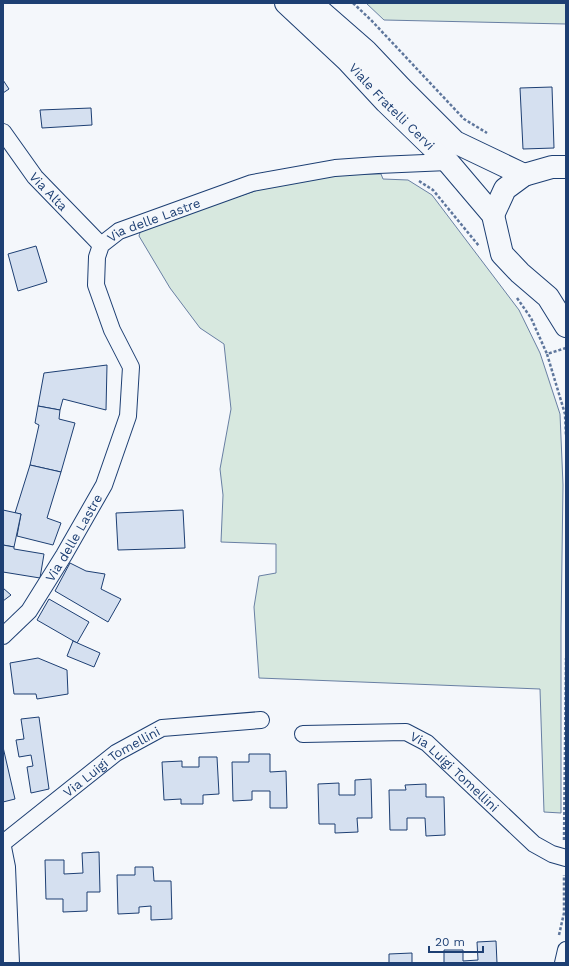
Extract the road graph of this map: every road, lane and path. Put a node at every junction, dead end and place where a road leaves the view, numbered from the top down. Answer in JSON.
{"nodes":[{"id":1,"x":286,"y":3,"type":"edge"},
{"id":2,"x":310,"y":3,"type":"edge"},
{"id":3,"x":353,"y":3,"type":"edge"},
{"id":4,"x":3,"y":132,"type":"edge"},
{"id":5,"x":490,"y":135,"type":"dead end"},
{"id":6,"x":448,"y":162,"type":"junction"},
{"id":7,"x":566,"y":167,"type":"edge"},
{"id":8,"x":524,"y":175,"type":"junction"},
{"id":9,"x":414,"y":178,"type":"dead end"},
{"id":10,"x":493,"y":215,"type":"junction"},
{"id":11,"x":101,"y":245,"type":"junction"},
{"id":12,"x":481,"y":249,"type":"dead end"},
{"id":13,"x":514,"y":295,"type":"dead end"},
{"id":14,"x":566,"y":326,"type":"edge"},
{"id":15,"x":566,"y":348,"type":"edge"},
{"id":16,"x":547,"y":354,"type":"junction"},
{"id":17,"x":566,"y":436,"type":"edge"},
{"id":18,"x":3,"y":636,"type":"edge"},
{"id":19,"x":566,"y":658,"type":"edge"},
{"id":20,"x":261,"y":720,"type":"dead end"},
{"id":21,"x":303,"y":734,"type":"dead end"},
{"id":22,"x":3,"y":843,"type":"edge"},
{"id":23,"x":3,"y":847,"type":"edge"},
{"id":24,"x":565,"y":858,"type":"edge"},
{"id":25,"x":562,"y":945,"type":"edge"},
{"id":26,"x":10,"y":963,"type":"edge"},
{"id":27,"x":564,"y":963,"type":"edge"}],
"edges":[{"from":1,"to":6,"type":"main road","name":"Viale Fratelli Cervi"},
{"from":2,"to":8,"type":"main road","name":"Viale Fratelli Cervi"},
{"from":3,"to":5,"type":"path"},
{"from":4,"to":11,"type":"street","name":"Via Alta"},
{"from":6,"to":10,"type":"main road","name":"Viale Fratelli Cervi"},
{"from":6,"to":11,"type":"street","name":"Via delle Lastre"},
{"from":7,"to":8,"type":"main road"},
{"from":8,"to":10,"type":"main road"},
{"from":9,"to":12,"type":"path"},
{"from":10,"to":14,"type":"main road","name":"Viale Fratelli Cervi"},
{"from":11,"to":18,"type":"street","name":"Via delle Lastre"},
{"from":13,"to":16,"type":"path"},
{"from":15,"to":16,"type":"path"},
{"from":16,"to":17,"type":"path"},
{"from":19,"to":24,"type":"path"},
{"from":20,"to":22,"type":"street","name":"Via Luigi Tomellini"},
{"from":21,"to":24,"type":"street","name":"Via Luigi Tomellini"},
{"from":23,"to":26,"type":"street"},
{"from":24,"to":25,"type":"path"},
{"from":25,"to":27,"type":"street"}]}
